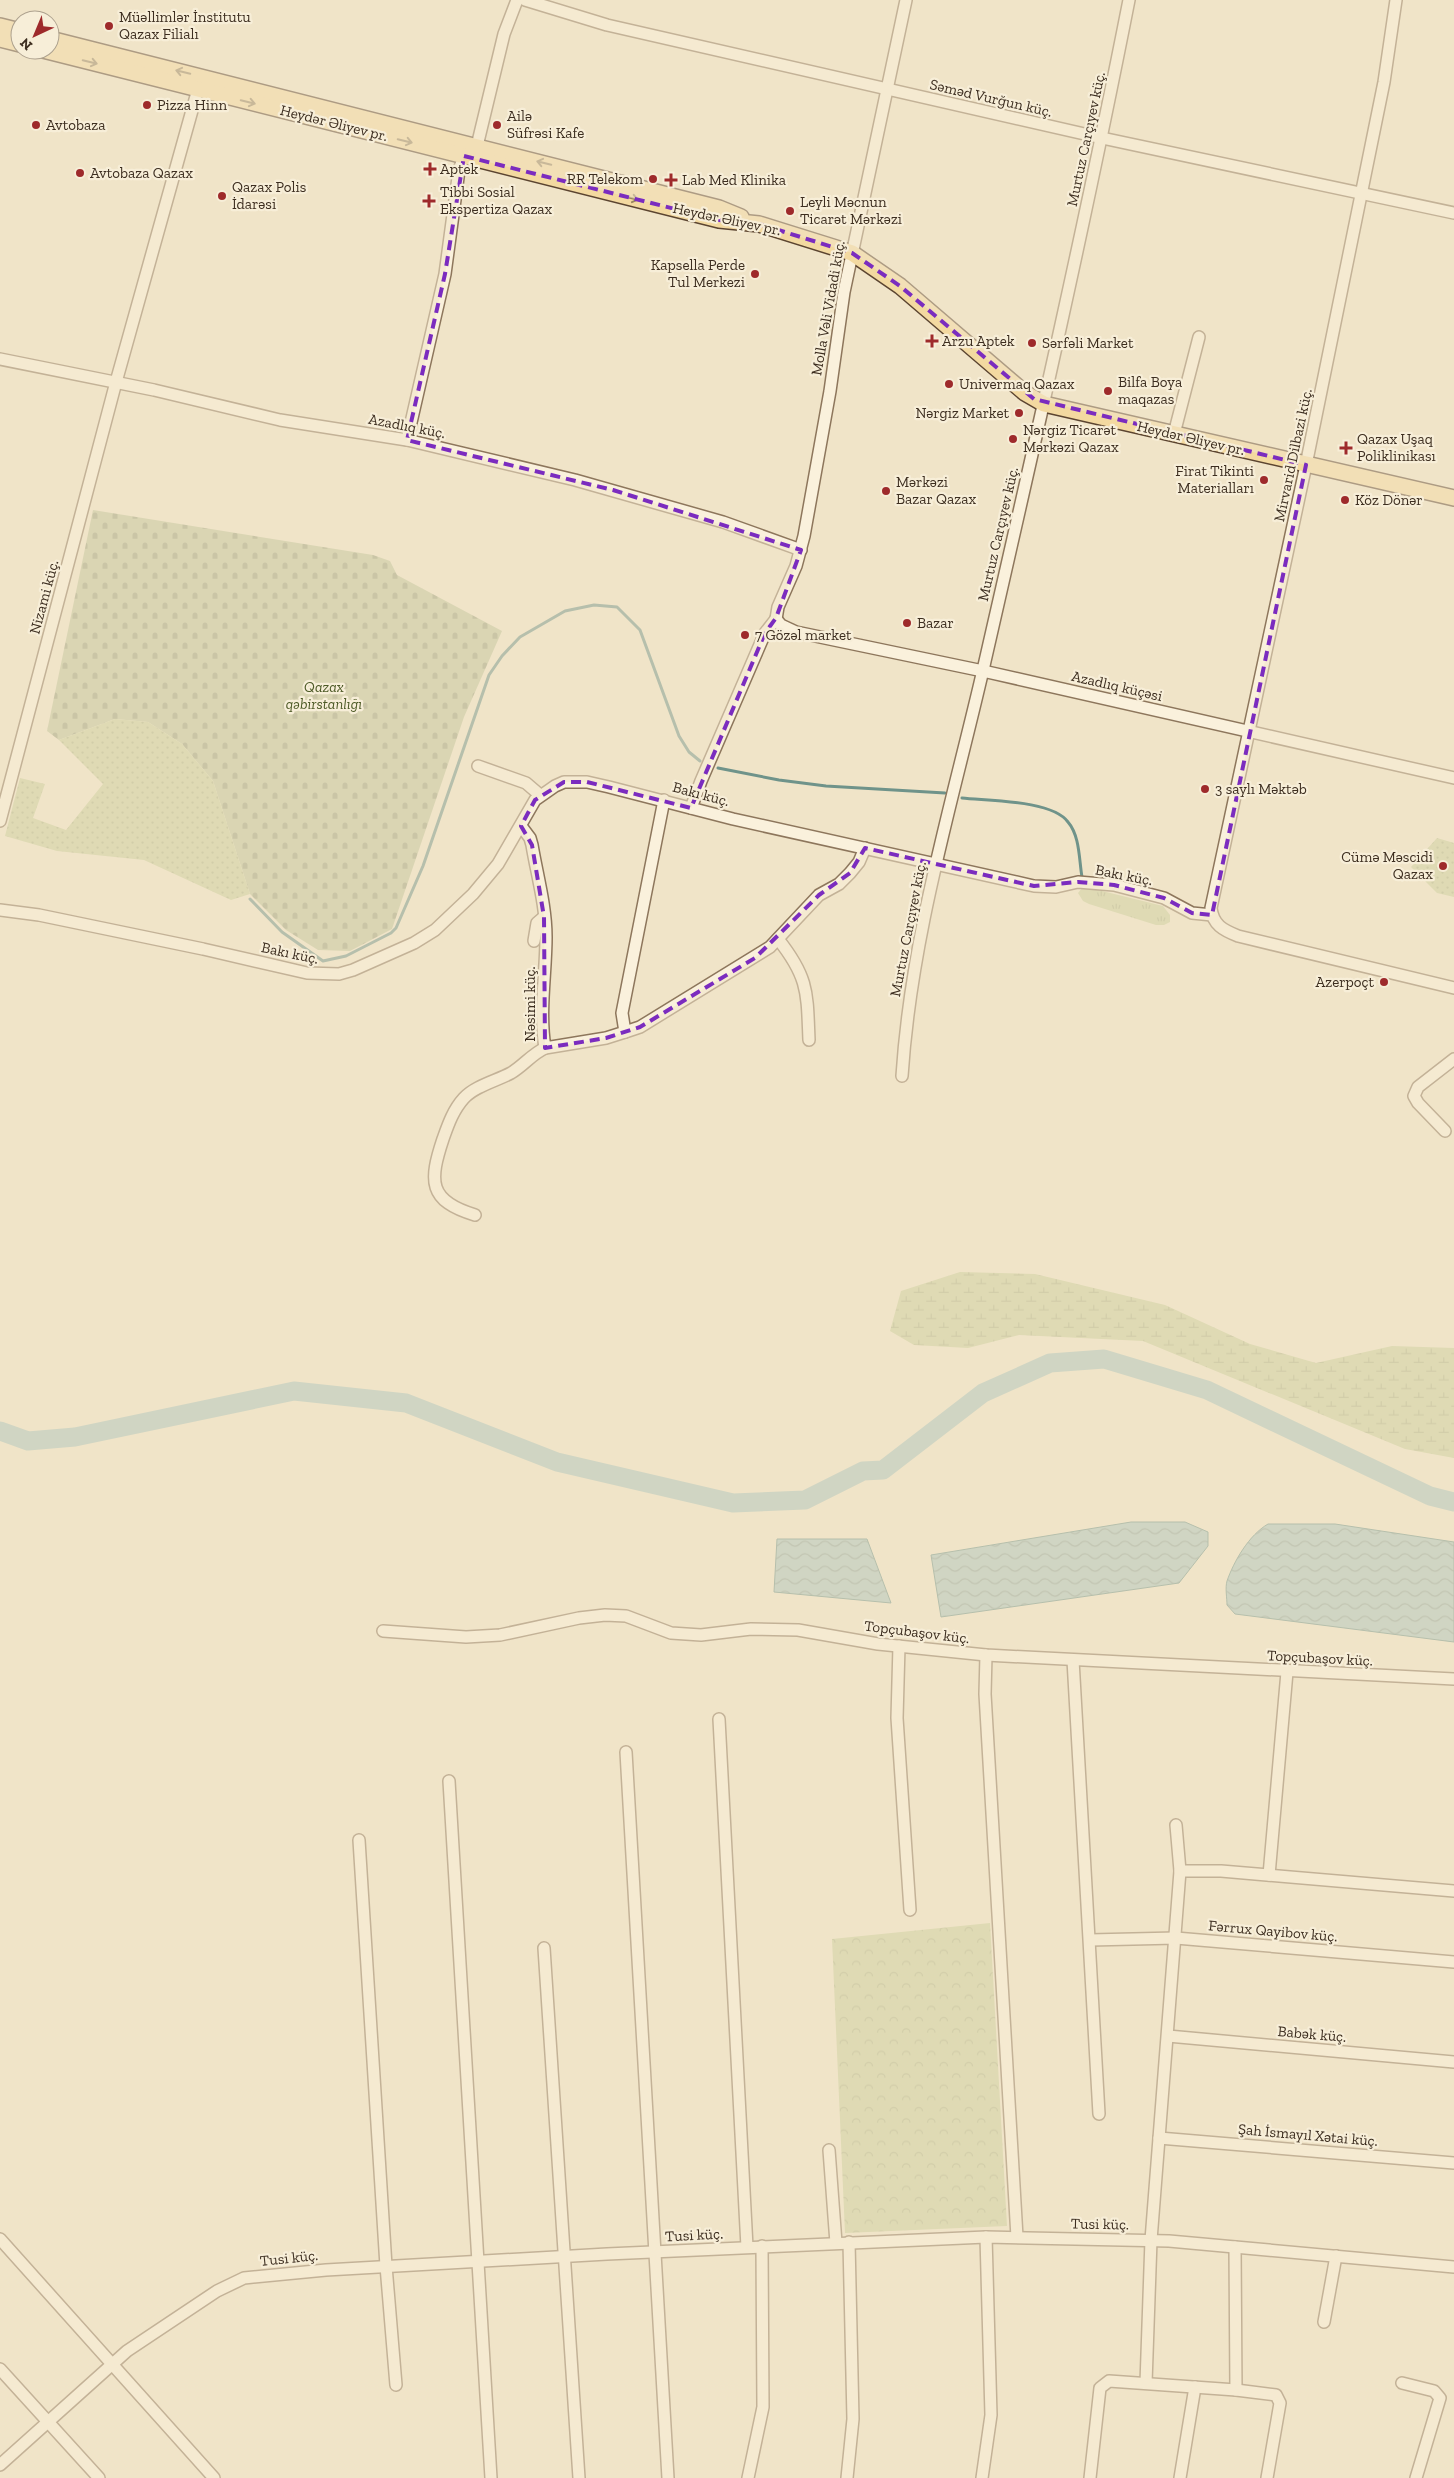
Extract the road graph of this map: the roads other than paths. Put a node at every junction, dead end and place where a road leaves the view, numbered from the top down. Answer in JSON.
{"nodes":[{"id":1,"x":517,"y":0,"type":"edge"},
{"id":2,"x":525,"y":0,"type":"edge"},
{"id":3,"x":906,"y":0,"type":"edge"},
{"id":4,"x":1129,"y":0,"type":"edge"},
{"id":5,"x":1396,"y":0,"type":"edge"},
{"id":6,"x":60,"y":46,"type":"edge"},
{"id":7,"x":60,"y":46,"type":"edge"},
{"id":8,"x":198,"y":89,"type":"junction"},
{"id":9,"x":886,"y":90,"type":"junction"},
{"id":10,"x":1102,"y":138,"type":"junction"},
{"id":11,"x":469,"y":149,"type":"junction"},
{"id":12,"x":1361,"y":194,"type":"junction"},
{"id":13,"x":1454,"y":214,"type":"edge"},
{"id":14,"x":852,"y":253,"type":"junction"},
{"id":15,"x":1199,"y":337,"type":"dead end"},
{"id":16,"x":0,"y":359,"type":"edge"},
{"id":17,"x":116,"y":382,"type":"junction"},
{"id":18,"x":1044,"y":404,"type":"junction"},
{"id":19,"x":1174,"y":434,"type":"junction"},
{"id":20,"x":407,"y":440,"type":"junction"},
{"id":21,"x":1306,"y":465,"type":"junction"},
{"id":22,"x":1454,"y":498,"type":"edge"},
{"id":23,"x":801,"y":550,"type":"junction"},
{"id":24,"x":776,"y":619,"type":"junction"},
{"id":25,"x":982,"y":671,"type":"junction"},
{"id":26,"x":1250,"y":732,"type":"junction"},
{"id":27,"x":478,"y":766,"type":"dead end"},
{"id":28,"x":0,"y":774,"type":"edge"},
{"id":29,"x":12,"y":778,"type":"junction"},
{"id":30,"x":1454,"y":778,"type":"edge"},
{"id":31,"x":540,"y":795,"type":"junction"},
{"id":32,"x":664,"y":800,"type":"junction"},
{"id":33,"x":691,"y":808,"type":"junction"},
{"id":34,"x":0,"y":821,"type":"edge"},
{"id":35,"x":520,"y":826,"type":"junction"},
{"id":36,"x":865,"y":848,"type":"junction"},
{"id":37,"x":936,"y":863,"type":"junction"},
{"id":38,"x":0,"y":910,"type":"edge"},
{"id":39,"x":1212,"y":915,"type":"junction"},
{"id":40,"x":544,"y":917,"type":"junction"},
{"id":41,"x":778,"y":938,"type":"junction"},
{"id":42,"x":534,"y":941,"type":"dead end"},
{"id":43,"x":1454,"y":988,"type":"edge"},
{"id":44,"x":625,"y":1032,"type":"junction"},
{"id":45,"x":809,"y":1040,"type":"dead end"},
{"id":46,"x":545,"y":1048,"type":"junction"},
{"id":47,"x":1454,"y":1059,"type":"edge"},
{"id":48,"x":902,"y":1076,"type":"dead end"},
{"id":49,"x":1445,"y":1131,"type":"dead end"},
{"id":50,"x":475,"y":1215,"type":"dead end"},
{"id":51,"x":383,"y":1631,"type":"dead end"},
{"id":52,"x":899,"y":1646,"type":"junction"},
{"id":53,"x":986,"y":1655,"type":"junction"},
{"id":54,"x":1073,"y":1660,"type":"junction"},
{"id":55,"x":1287,"y":1672,"type":"junction"},
{"id":56,"x":1454,"y":1679,"type":"edge"},
{"id":57,"x":719,"y":1720,"type":"dead end"},
{"id":58,"x":626,"y":1752,"type":"dead end"},
{"id":59,"x":449,"y":1781,"type":"dead end"},
{"id":60,"x":1176,"y":1825,"type":"dead end"},
{"id":61,"x":359,"y":1840,"type":"dead end"},
{"id":62,"x":1180,"y":1871,"type":"junction"},
{"id":63,"x":1269,"y":1875,"type":"junction"},
{"id":64,"x":1454,"y":1891,"type":"edge"},
{"id":65,"x":910,"y":1910,"type":"dead end"},
{"id":66,"x":1176,"y":1938,"type":"junction"},
{"id":67,"x":1090,"y":1940,"type":"junction"},
{"id":68,"x":544,"y":1948,"type":"dead end"},
{"id":69,"x":1454,"y":1962,"type":"edge"},
{"id":70,"x":1168,"y":2036,"type":"junction"},
{"id":71,"x":1454,"y":2062,"type":"edge"},
{"id":72,"x":1099,"y":2114,"type":"dead end"},
{"id":73,"x":1159,"y":2138,"type":"junction"},
{"id":74,"x":829,"y":2150,"type":"dead end"},
{"id":75,"x":1454,"y":2163,"type":"edge"},
{"id":76,"x":986,"y":2237,"type":"junction"},
{"id":77,"x":1017,"y":2237,"type":"junction"},
{"id":78,"x":0,"y":2239,"type":"edge"},
{"id":79,"x":1151,"y":2240,"type":"junction"},
{"id":80,"x":849,"y":2242,"type":"junction"},
{"id":81,"x":836,"y":2243,"type":"junction"},
{"id":82,"x":762,"y":2246,"type":"junction"},
{"id":83,"x":747,"y":2247,"type":"junction"},
{"id":84,"x":1235,"y":2247,"type":"junction"},
{"id":85,"x":656,"y":2252,"type":"junction"},
{"id":86,"x":564,"y":2256,"type":"junction"},
{"id":87,"x":1336,"y":2256,"type":"junction"},
{"id":88,"x":478,"y":2261,"type":"junction"},
{"id":89,"x":386,"y":2266,"type":"junction"},
{"id":90,"x":1454,"y":2267,"type":"edge"},
{"id":91,"x":1324,"y":2322,"type":"dead end"},
{"id":92,"x":112,"y":2362,"type":"junction"},
{"id":93,"x":0,"y":2369,"type":"edge"},
{"id":94,"x":1146,"y":2383,"type":"junction"},
{"id":95,"x":1402,"y":2383,"type":"dead end"},
{"id":96,"x":396,"y":2385,"type":"dead end"},
{"id":97,"x":1195,"y":2387,"type":"junction"},
{"id":98,"x":1236,"y":2390,"type":"junction"},
{"id":99,"x":48,"y":2421,"type":"junction"},
{"id":100,"x":0,"y":2465,"type":"edge"},
{"id":101,"x":99,"y":2478,"type":"edge"},
{"id":102,"x":214,"y":2478,"type":"edge"},
{"id":103,"x":491,"y":2478,"type":"edge"},
{"id":104,"x":579,"y":2478,"type":"edge"},
{"id":105,"x":668,"y":2478,"type":"edge"},
{"id":106,"x":748,"y":2478,"type":"edge"},
{"id":107,"x":847,"y":2478,"type":"edge"},
{"id":108,"x":982,"y":2478,"type":"edge"},
{"id":109,"x":1090,"y":2478,"type":"edge"},
{"id":110,"x":1180,"y":2478,"type":"edge"},
{"id":111,"x":1267,"y":2478,"type":"edge"},
{"id":112,"x":1416,"y":2478,"type":"edge"}],
"edges":[{"from":1,"to":11,"type":"street"},
{"from":2,"to":9,"type":"street","name":"Səməd Vurğun küç."},
{"from":3,"to":9,"type":"street","name":"Molla Vəli Vidadi küç."},
{"from":4,"to":10,"type":"street","name":"Murtuz Carçıyev küç."},
{"from":5,"to":12,"type":"street","name":"Mirvarid Dilbazi küç."},
{"from":11,"to":6,"type":"main road","one_way":true},
{"from":7,"to":8,"type":"main road","name":"Heydər Əliyev pr.","one_way":true},
{"from":8,"to":11,"type":"main road","name":"Heydər Əliyev pr.","one_way":true},
{"from":8,"to":17,"type":"street","name":"Nizami küç."},
{"from":9,"to":10,"type":"street","name":"Səməd Vurğun küç."},
{"from":9,"to":14,"type":"street","name":"Molla Vəli Vidadi küç."},
{"from":10,"to":12,"type":"street","name":"Səməd Vurğun küç."},
{"from":10,"to":18,"type":"street","name":"Murtuz Carçıyev küç."},
{"from":11,"to":14,"type":"main road","name":"Heydər Əliyev pr."},
{"from":11,"to":20,"type":"street"},
{"from":12,"to":13,"type":"street","name":"Səməd Vurğun küç."},
{"from":12,"to":21,"type":"street","name":"Mirvarid Dilbazi küç."},
{"from":14,"to":18,"type":"main road","name":"Heydər Əliyev pr."},
{"from":14,"to":23,"type":"street","name":"Molla Vəli Vidadi küç."},
{"from":15,"to":19,"type":"street"},
{"from":16,"to":17,"type":"street","name":"Azadlıq küç."},
{"from":17,"to":20,"type":"street","name":"Azadlıq küç."},
{"from":17,"to":29,"type":"street","name":"Nizami küç."},
{"from":18,"to":19,"type":"main road","name":"Heydər Əliyev pr."},
{"from":18,"to":25,"type":"street","name":"Murtuz Carçıyev küç."},
{"from":19,"to":21,"type":"main road","name":"Heydər Əliyev pr."},
{"from":20,"to":23,"type":"street","name":"Azadlıq küç."},
{"from":21,"to":22,"type":"main road","name":"Heydər Əliyev pr."},
{"from":21,"to":26,"type":"street","name":"Mirvarid Dilbazi küç."},
{"from":23,"to":24,"type":"street","name":"Molla Vəli Vidadi küç."},
{"from":24,"to":25,"type":"street","name":"Azadlıq küçəsi"},
{"from":24,"to":33,"type":"street","name":"Molla Vəli Vidadi küç."},
{"from":25,"to":26,"type":"street","name":"Azadlıq küçəsi"},
{"from":25,"to":37,"type":"street","name":"Murtuz Carçıyev küç."},
{"from":26,"to":30,"type":"street","name":"Azadlıq küçəsi"},
{"from":26,"to":39,"type":"street","name":"Mirvarid Dilbazi küç."},
{"from":27,"to":31,"type":"street"},
{"from":28,"to":29,"type":"street"},
{"from":29,"to":34,"type":"street","name":"Nizami küç."},
{"from":31,"to":32,"type":"street","name":"Bakı küç."},
{"from":31,"to":35,"type":"street","name":"Bakı küç."},
{"from":32,"to":33,"type":"street","name":"Bakı küç."},
{"from":32,"to":44,"type":"street"},
{"from":33,"to":36,"type":"street","name":"Bakı küç."},
{"from":35,"to":38,"type":"street","name":"Bakı küç."},
{"from":35,"to":40,"type":"street","name":"Nəsimi küç."},
{"from":36,"to":37,"type":"street","name":"Bakı küç."},
{"from":36,"to":41,"type":"street","name":"Nəsimi küç."},
{"from":37,"to":39,"type":"street","name":"Bakı küç."},
{"from":37,"to":48,"type":"street","name":"Murtuz Carçıyev küç."},
{"from":39,"to":43,"type":"street"},
{"from":40,"to":42,"type":"street"},
{"from":40,"to":46,"type":"street","name":"Nəsimi küç."},
{"from":41,"to":44,"type":"street","name":"Nəsimi küç."},
{"from":41,"to":45,"type":"street"},
{"from":44,"to":46,"type":"street","name":"Nəsimi küç."},
{"from":46,"to":50,"type":"street"},
{"from":47,"to":49,"type":"street"},
{"from":51,"to":52,"type":"street","name":"Topçubaşov küç."},
{"from":52,"to":53,"type":"street","name":"Topçubaşov küç."},
{"from":52,"to":65,"type":"street"},
{"from":53,"to":54,"type":"street","name":"Topçubaşov küç."},
{"from":53,"to":77,"type":"street"},
{"from":54,"to":55,"type":"street","name":"Topçubaşov küç."},
{"from":54,"to":67,"type":"street"},
{"from":55,"to":56,"type":"street","name":"Topçubaşov küç."},
{"from":55,"to":63,"type":"street"},
{"from":57,"to":83,"type":"street"},
{"from":58,"to":85,"type":"street"},
{"from":59,"to":88,"type":"street"},
{"from":60,"to":62,"type":"street"},
{"from":61,"to":89,"type":"street"},
{"from":62,"to":63,"type":"street"},
{"from":62,"to":66,"type":"street"},
{"from":63,"to":64,"type":"street"},
{"from":66,"to":67,"type":"street","name":"Fərrux Qayibov küç."},
{"from":66,"to":69,"type":"street","name":"Fərrux Qayibov küç."},
{"from":66,"to":70,"type":"street"},
{"from":67,"to":72,"type":"street"},
{"from":68,"to":86,"type":"street"},
{"from":70,"to":71,"type":"street","name":"Babək küç."},
{"from":70,"to":73,"type":"street"},
{"from":73,"to":75,"type":"street","name":"Şah İsmayıl Xətai küç."},
{"from":73,"to":79,"type":"street"},
{"from":74,"to":81,"type":"street"},
{"from":76,"to":77,"type":"street","name":"Tusi küç."},
{"from":76,"to":80,"type":"street","name":"Tusi küç."},
{"from":76,"to":108,"type":"street"},
{"from":77,"to":79,"type":"street","name":"Tusi küç."},
{"from":78,"to":92,"type":"street"},
{"from":79,"to":84,"type":"street","name":"Tusi küç."},
{"from":79,"to":94,"type":"street"},
{"from":80,"to":81,"type":"street","name":"Tusi küç."},
{"from":80,"to":107,"type":"street"},
{"from":81,"to":82,"type":"street","name":"Tusi küç."},
{"from":82,"to":83,"type":"street","name":"Tusi küç."},
{"from":82,"to":106,"type":"street"},
{"from":83,"to":85,"type":"street","name":"Tusi küç."},
{"from":84,"to":87,"type":"street","name":"Tusi küç."},
{"from":84,"to":98,"type":"street"},
{"from":85,"to":86,"type":"street","name":"Tusi küç."},
{"from":85,"to":105,"type":"street"},
{"from":86,"to":88,"type":"street","name":"Tusi küç."},
{"from":86,"to":104,"type":"street"},
{"from":87,"to":90,"type":"street","name":"Tusi küç."},
{"from":87,"to":91,"type":"street"},
{"from":88,"to":89,"type":"street","name":"Tusi küç."},
{"from":88,"to":103,"type":"street"},
{"from":89,"to":92,"type":"street","name":"Tusi küç."},
{"from":89,"to":96,"type":"street"},
{"from":92,"to":99,"type":"street","name":"Tusi küç."},
{"from":92,"to":102,"type":"street"},
{"from":93,"to":99,"type":"street"},
{"from":94,"to":97,"type":"street"},
{"from":94,"to":109,"type":"street"},
{"from":95,"to":112,"type":"street"},
{"from":97,"to":98,"type":"street"},
{"from":97,"to":110,"type":"street"},
{"from":98,"to":111,"type":"street"},
{"from":99,"to":100,"type":"street","name":"Tusi küç."},
{"from":99,"to":101,"type":"street"}]}
